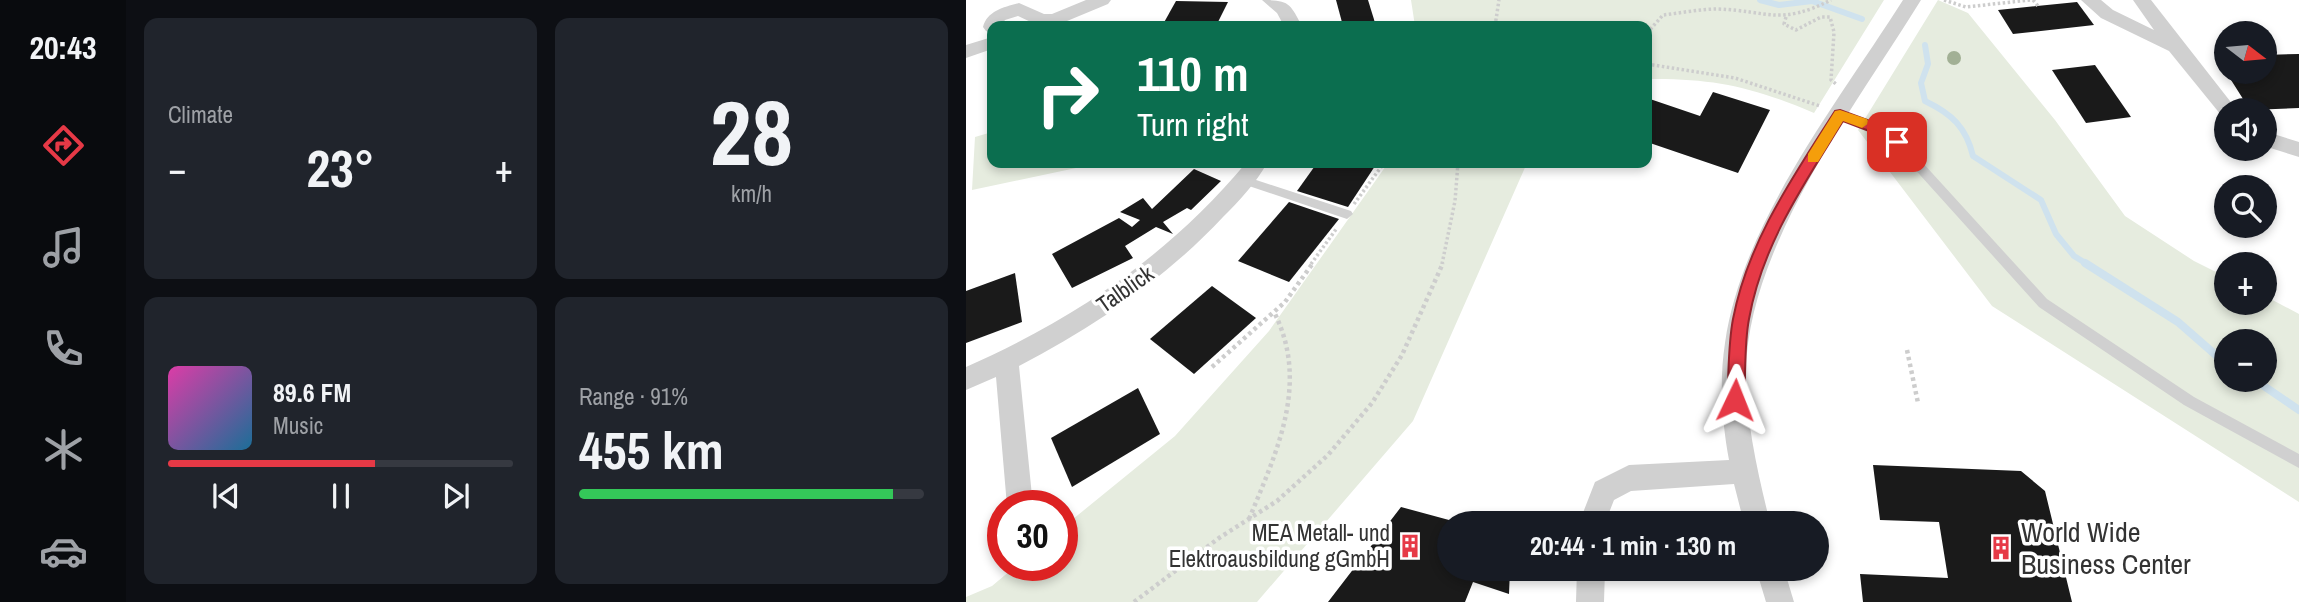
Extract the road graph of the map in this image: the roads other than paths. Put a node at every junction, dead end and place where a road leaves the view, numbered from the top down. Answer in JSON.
{"nodes":[{"id":1,"x":1102,"y":0,"type":"edge"},
{"id":2,"x":1270,"y":0,"type":"edge"},
{"id":3,"x":1912,"y":0,"type":"edge"},
{"id":4,"x":2090,"y":0,"type":"edge"},
{"id":5,"x":2142,"y":0,"type":"edge"},
{"id":6,"x":994,"y":21,"type":"edge"},
{"id":7,"x":1043,"y":21,"type":"edge"},
{"id":8,"x":1051,"y":21,"type":"edge"},
{"id":9,"x":1290,"y":21,"type":"edge"},
{"id":10,"x":987,"y":45,"type":"edge"},
{"id":11,"x":2176,"y":47,"type":"junction"},
{"id":12,"x":966,"y":52,"type":"edge"},
{"id":13,"x":2218,"y":98,"type":"edge"},
{"id":14,"x":1840,"y":115,"type":"junction"},
{"id":15,"x":2277,"y":142,"type":"edge"},
{"id":16,"x":2299,"y":150,"type":"edge"},
{"id":17,"x":1250,"y":171,"type":"edge"},
{"id":18,"x":1347,"y":215,"type":"road end"},
{"id":19,"x":1007,"y":362,"type":"junction"},
{"id":20,"x":966,"y":379,"type":"edge"},
{"id":21,"x":2299,"y":461,"type":"edge"},
{"id":22,"x":1742,"y":470,"type":"junction"},
{"id":23,"x":1019,"y":490,"type":"edge"},
{"id":24,"x":1596,"y":511,"type":"edge"},
{"id":25,"x":1754,"y":511,"type":"edge"},
{"id":26,"x":1591,"y":581,"type":"edge"},
{"id":27,"x":1774,"y":581,"type":"edge"},
{"id":28,"x":1590,"y":602,"type":"edge"},
{"id":29,"x":1780,"y":602,"type":"edge"}],
"edges":[{"from":1,"to":8,"type":"street"},
{"from":2,"to":9,"type":"street"},
{"from":3,"to":14,"type":"street"},
{"from":4,"to":11,"type":"street"},
{"from":5,"to":11,"type":"street"},
{"from":6,"to":7,"type":"street"},
{"from":10,"to":12,"type":"street"},
{"from":11,"to":13,"type":"street"},
{"from":14,"to":21,"type":"lane"},
{"from":14,"to":22,"type":"street"},
{"from":15,"to":16,"type":"street"},
{"from":17,"to":18,"type":"lane"},
{"from":17,"to":19,"type":"street","name":"Talblick"},
{"from":19,"to":20,"type":"street","name":"Talblick"},
{"from":19,"to":23,"type":"street"},
{"from":22,"to":24,"type":"street"},
{"from":22,"to":25,"type":"street"},
{"from":26,"to":28,"type":"street"},
{"from":27,"to":29,"type":"street"}]}
